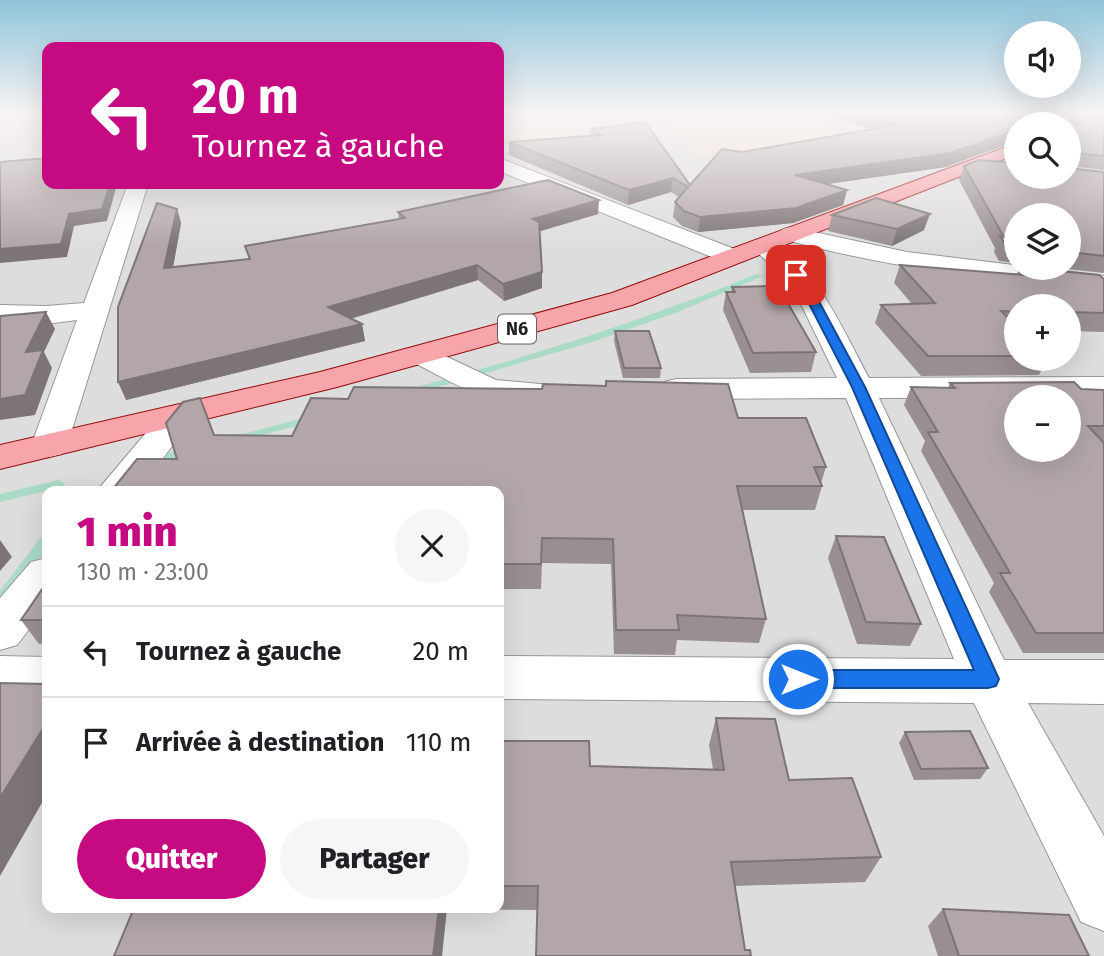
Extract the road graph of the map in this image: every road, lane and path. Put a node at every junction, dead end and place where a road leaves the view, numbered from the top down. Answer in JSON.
{"nodes":[{"id":1,"x":995,"y":157,"type":"edge"},
{"id":2,"x":504,"y":166,"type":"edge"},
{"id":3,"x":970,"y":166,"type":"junction"},
{"id":4,"x":1004,"y":169,"type":"edge"},
{"id":5,"x":136,"y":189,"type":"edge"},
{"id":6,"x":791,"y":234,"type":"junction"},
{"id":7,"x":761,"y":246,"type":"junction"},
{"id":8,"x":733,"y":257,"type":"junction"},
{"id":9,"x":1104,"y":284,"type":"edge"},
{"id":10,"x":93,"y":310,"type":"junction"},
{"id":11,"x":0,"y":313,"type":"edge"},
{"id":12,"x":425,"y":355,"type":"junction"},
{"id":13,"x":858,"y":387,"type":"junction"},
{"id":14,"x":1104,"y":387,"type":"edge"},
{"id":15,"x":652,"y":389,"type":"edge"},
{"id":16,"x":571,"y":391,"type":"edge"},
{"id":17,"x":180,"y":415,"type":"junction"},
{"id":18,"x":49,"y":446,"type":"junction"},
{"id":19,"x":0,"y":457,"type":"edge"},
{"id":20,"x":121,"y":486,"type":"edge"},
{"id":21,"x":42,"y":580,"type":"edge"},
{"id":22,"x":0,"y":631,"type":"edge"},
{"id":23,"x":0,"y":678,"type":"edge"},
{"id":24,"x":42,"y":678,"type":"edge"},
{"id":25,"x":504,"y":678,"type":"edge"},
{"id":26,"x":988,"y":679,"type":"junction"},
{"id":27,"x":1104,"y":682,"type":"edge"},
{"id":28,"x":1104,"y":899,"type":"edge"}],
"edges":[{"from":1,"to":3,"type":"main road","number":"N6"},
{"from":2,"to":8,"type":"street"},
{"from":3,"to":4,"type":"street"},
{"from":3,"to":6,"type":"main road","number":"N6"},
{"from":5,"to":10,"type":"street"},
{"from":6,"to":7,"type":"main road","number":"N6"},
{"from":6,"to":9,"type":"street"},
{"from":7,"to":8,"type":"main road","number":"N6"},
{"from":7,"to":13,"type":"street"},
{"from":8,"to":12,"type":"main road","number":"N6"},
{"from":10,"to":11,"type":"street"},
{"from":10,"to":18,"type":"street"},
{"from":12,"to":16,"type":"street"},
{"from":12,"to":17,"type":"main road","number":"N6"},
{"from":13,"to":14,"type":"street"},
{"from":13,"to":15,"type":"street"},
{"from":13,"to":26,"type":"street"},
{"from":17,"to":18,"type":"main road","number":"N6"},
{"from":17,"to":20,"type":"street"},
{"from":18,"to":19,"type":"main road","number":"N6"},
{"from":21,"to":22,"type":"street"},
{"from":23,"to":24,"type":"street"},
{"from":25,"to":26,"type":"street"},
{"from":26,"to":27,"type":"street"},
{"from":26,"to":28,"type":"street"}]}
